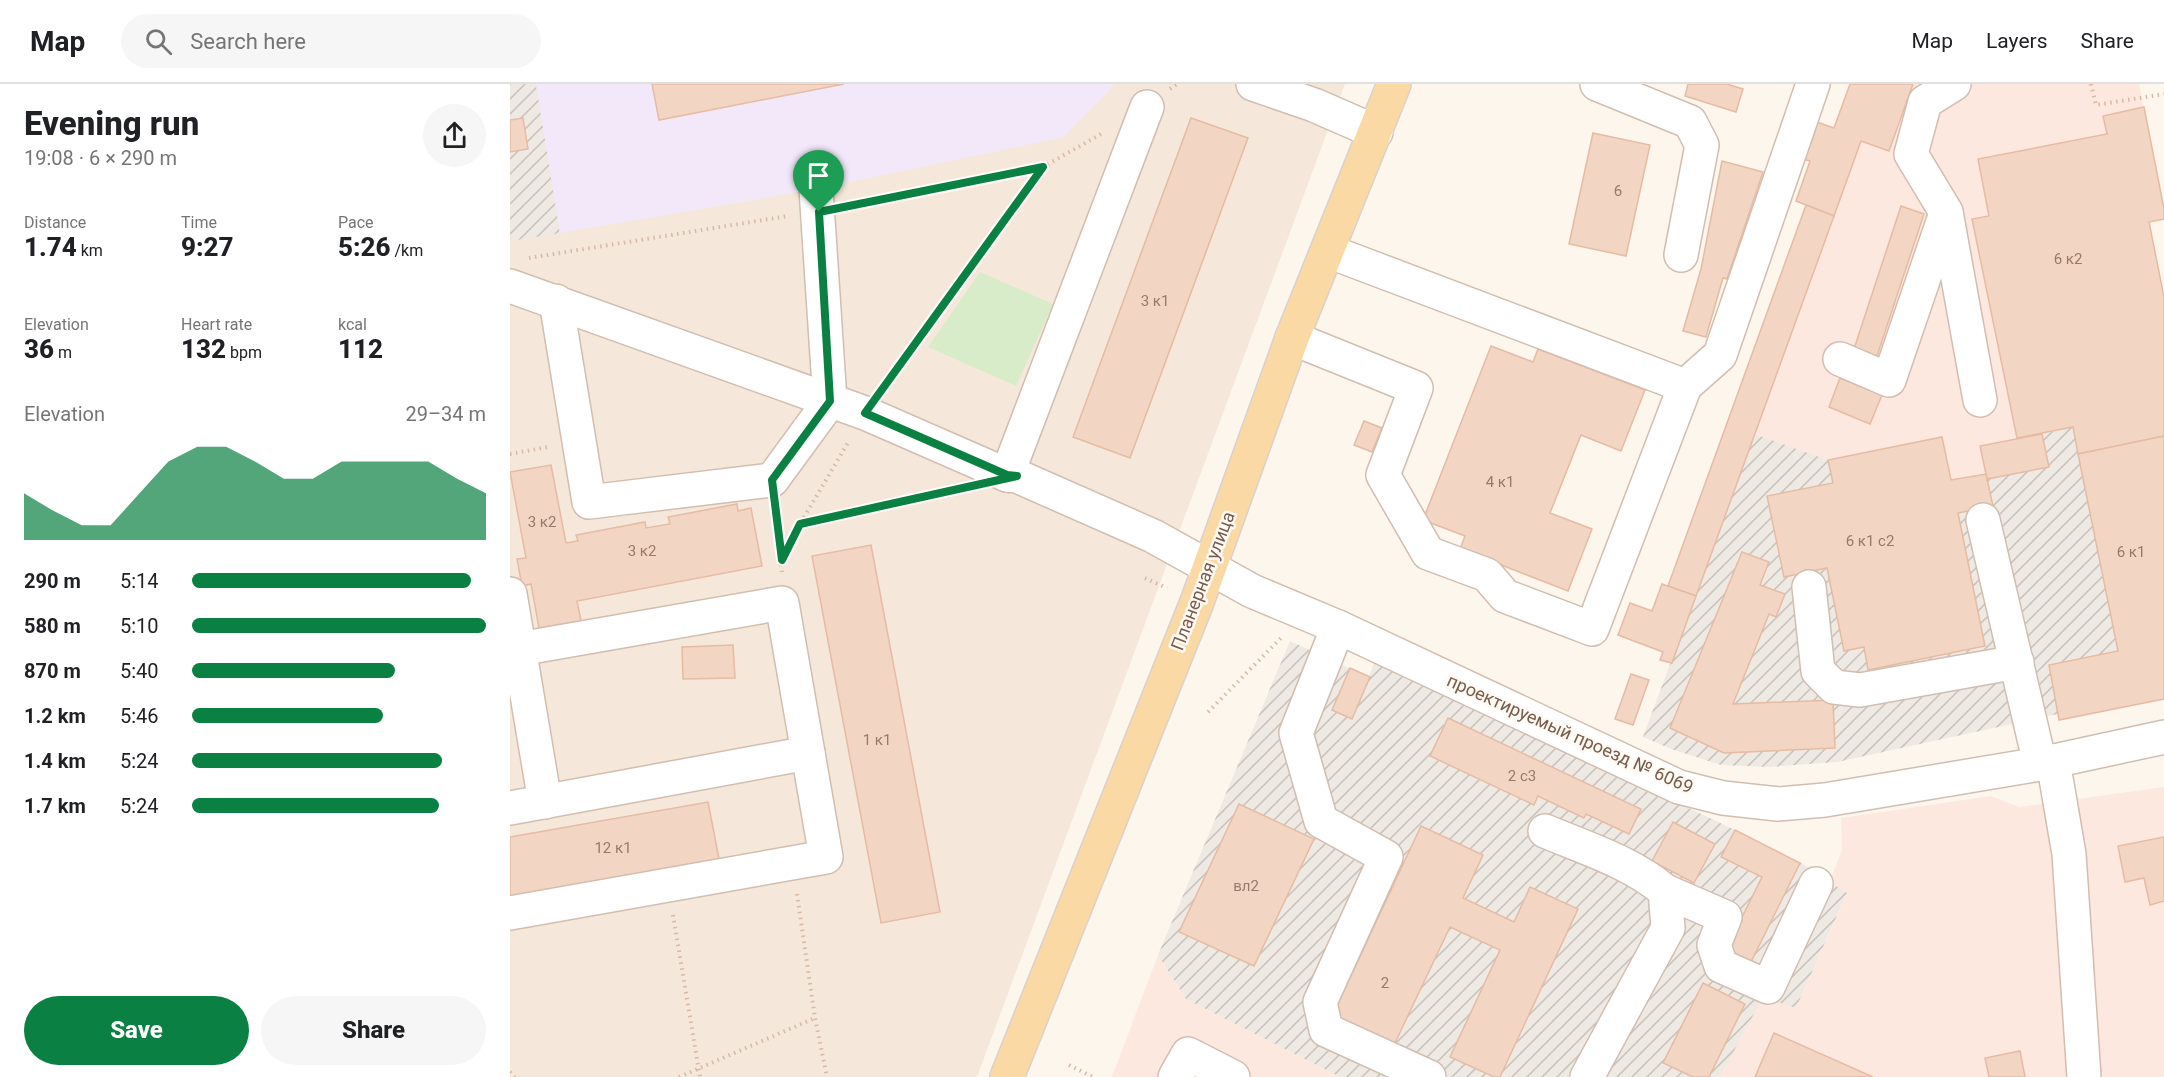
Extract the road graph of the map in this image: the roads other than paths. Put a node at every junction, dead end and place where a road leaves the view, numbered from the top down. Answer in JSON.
{"nodes":[{"id":1,"x":1253,"y":84,"type":"edge"},
{"id":2,"x":1394,"y":84,"type":"edge"},
{"id":3,"x":1596,"y":84,"type":"edge"},
{"id":4,"x":1813,"y":84,"type":"edge"},
{"id":5,"x":1954,"y":84,"type":"edge"},
{"id":6,"x":1147,"y":107,"type":"road end"},
{"id":7,"x":1376,"y":132,"type":"junction"},
{"id":8,"x":817,"y":200,"type":"road end"},
{"id":9,"x":1946,"y":212,"type":"junction"},
{"id":10,"x":1328,"y":251,"type":"junction"},
{"id":11,"x":1681,"y":255,"type":"dead end"},
{"id":12,"x":516,"y":272,"type":"edge"},
{"id":13,"x":556,"y":301,"type":"junction"},
{"id":14,"x":1292,"y":338,"type":"junction"},
{"id":15,"x":1840,"y":359,"type":"dead end"},
{"id":16,"x":1685,"y":386,"type":"junction"},
{"id":17,"x":1980,"y":400,"type":"dead end"},
{"id":18,"x":830,"y":401,"type":"junction"},
{"id":19,"x":1007,"y":475,"type":"junction"},
{"id":20,"x":1983,"y":520,"type":"dead end"},
{"id":21,"x":1210,"y":567,"type":"junction"},
{"id":22,"x":1809,"y":587,"type":"dead end"},
{"id":23,"x":510,"y":594,"type":"edge"},
{"id":24,"x":1338,"y":627,"type":"junction"},
{"id":25,"x":519,"y":649,"type":"junction"},
{"id":26,"x":2017,"y":662,"type":"junction"},
{"id":27,"x":2164,"y":737,"type":"edge"},
{"id":28,"x":808,"y":753,"type":"junction"},
{"id":29,"x":2047,"y":762,"type":"junction"},
{"id":30,"x":545,"y":802,"type":"junction"},
{"id":31,"x":510,"y":808,"type":"edge"},
{"id":32,"x":1545,"y":831,"type":"dead end"},
{"id":33,"x":1816,"y":884,"type":"dead end"},
{"id":34,"x":1665,"y":891,"type":"junction"},
{"id":35,"x":510,"y":914,"type":"edge"},
{"id":36,"x":1011,"y":1076,"type":"edge"},
{"id":37,"x":1175,"y":1077,"type":"edge"},
{"id":38,"x":1233,"y":1077,"type":"edge"},
{"id":39,"x":1429,"y":1077,"type":"edge"},
{"id":40,"x":1587,"y":1077,"type":"edge"},
{"id":41,"x":2084,"y":1077,"type":"edge"}],
"edges":[{"from":1,"to":7,"type":"street"},
{"from":2,"to":7,"type":"main road","name":"Планерная улица"},
{"from":3,"to":11,"type":"street"},
{"from":4,"to":16,"type":"street"},
{"from":5,"to":9,"type":"street"},
{"from":6,"to":19,"type":"street"},
{"from":7,"to":10,"type":"main road","name":"Планерная улица"},
{"from":8,"to":18,"type":"street"},
{"from":9,"to":15,"type":"street"},
{"from":9,"to":17,"type":"street"},
{"from":10,"to":14,"type":"main road","name":"Планерная улица"},
{"from":10,"to":16,"type":"street"},
{"from":12,"to":13,"type":"street","name":"проектируемый проезд № 6069"},
{"from":13,"to":18,"type":"street","name":"проектируемый проезд № 6069"},
{"from":13,"to":18,"type":"street"},
{"from":14,"to":16,"type":"street"},
{"from":14,"to":21,"type":"main road","name":"Планерная улица"},
{"from":18,"to":19,"type":"street","name":"проектируемый проезд № 6069"},
{"from":19,"to":21,"type":"street","name":"проектируемый проезд № 6069"},
{"from":20,"to":26,"type":"street"},
{"from":21,"to":24,"type":"street","name":"проектируемый проезд № 6069"},
{"from":21,"to":36,"type":"main road","name":"Планерная улица"},
{"from":22,"to":26,"type":"street"},
{"from":23,"to":25,"type":"street"},
{"from":24,"to":29,"type":"street","name":"проектируемый проезд № 6069"},
{"from":24,"to":39,"type":"street"},
{"from":25,"to":28,"type":"street"},
{"from":25,"to":30,"type":"street"},
{"from":26,"to":29,"type":"street"},
{"from":27,"to":29,"type":"street","name":"проектируемый проезд № 6069"},
{"from":28,"to":30,"type":"street"},
{"from":28,"to":35,"type":"street"},
{"from":29,"to":41,"type":"street"},
{"from":30,"to":31,"type":"street"},
{"from":32,"to":34,"type":"street"},
{"from":33,"to":34,"type":"street"},
{"from":34,"to":40,"type":"street"},
{"from":37,"to":38,"type":"street"}]}
